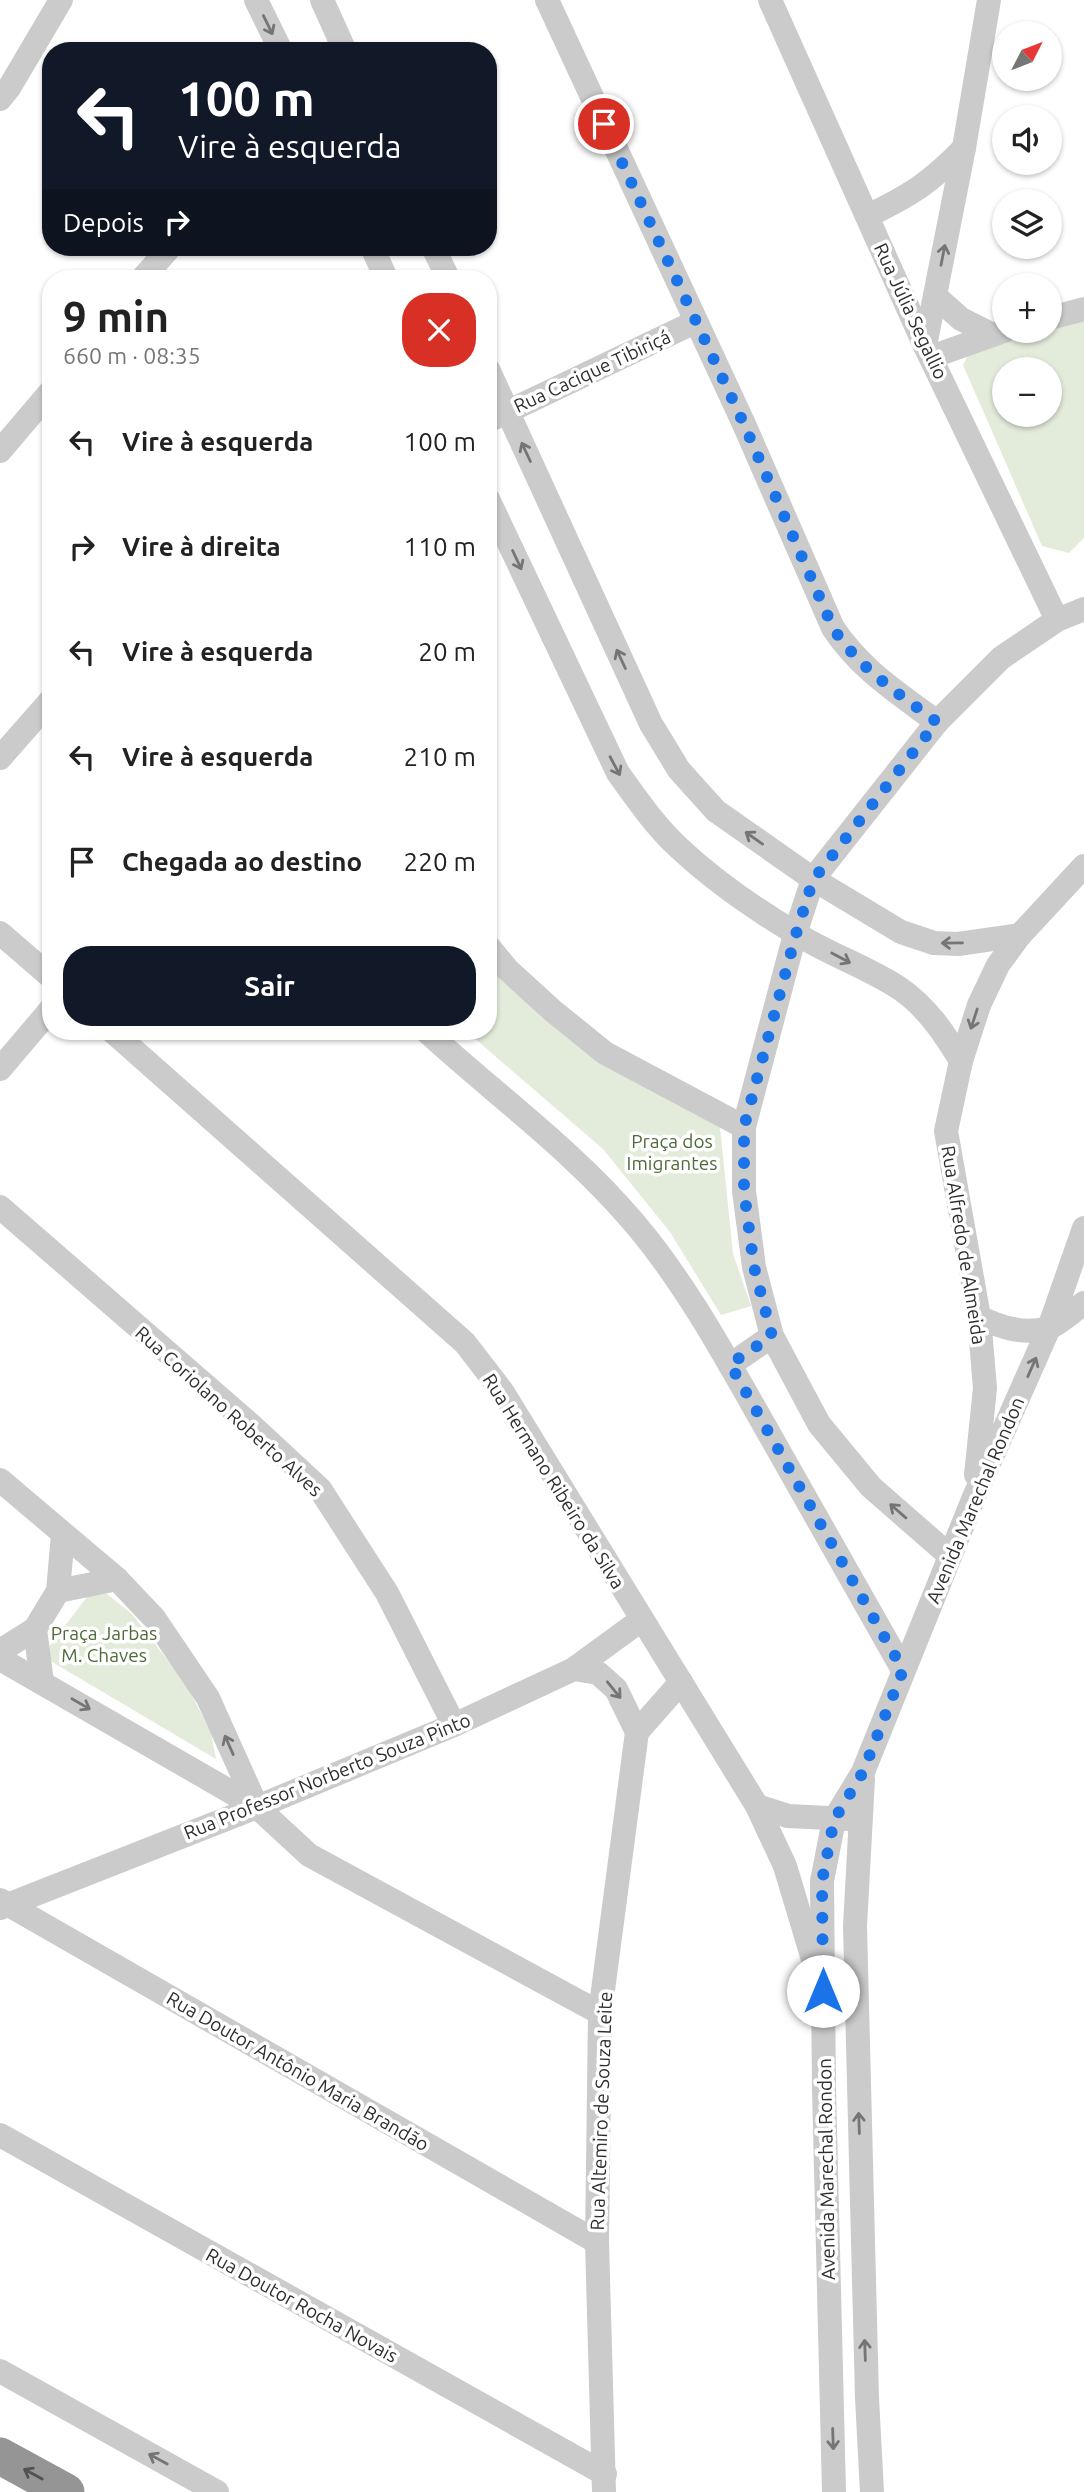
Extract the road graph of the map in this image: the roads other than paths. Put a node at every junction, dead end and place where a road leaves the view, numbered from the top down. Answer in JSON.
{"nodes":[{"id":1,"x":61,"y":0,"type":"edge"},
{"id":2,"x":256,"y":0,"type":"edge"},
{"id":3,"x":322,"y":0,"type":"edge"},
{"id":4,"x":547,"y":0,"type":"edge"},
{"id":5,"x":771,"y":0,"type":"edge"},
{"id":6,"x":989,"y":0,"type":"edge"},
{"id":7,"x":277,"y":42,"type":"edge"},
{"id":8,"x":341,"y":42,"type":"edge"},
{"id":9,"x":0,"y":99,"type":"edge"},
{"id":10,"x":964,"y":148,"type":"junction"},
{"id":11,"x":867,"y":216,"type":"junction"},
{"id":12,"x":163,"y":256,"type":"edge"},
{"id":13,"x":152,"y":270,"type":"edge"},
{"id":14,"x":935,"y":296,"type":"junction"},
{"id":15,"x":1084,"y":309,"type":"edge"},
{"id":16,"x":1062,"y":315,"type":"edge"},
{"id":17,"x":695,"y":322,"type":"junction"},
{"id":18,"x":992,"y":330,"type":"edge"},
{"id":19,"x":992,"y":334,"type":"edge"},
{"id":20,"x":928,"y":352,"type":"junction"},
{"id":21,"x":42,"y":402,"type":"edge"},
{"id":22,"x":498,"y":416,"type":"edge"},
{"id":23,"x":0,"y":451,"type":"edge"},
{"id":24,"x":497,"y":518,"type":"edge"},
{"id":25,"x":1084,"y":609,"type":"edge"},
{"id":26,"x":1057,"y":620,"type":"junction"},
{"id":27,"x":42,"y":710,"type":"edge"},
{"id":28,"x":937,"y":722,"type":"junction"},
{"id":29,"x":0,"y":758,"type":"edge"},
{"id":30,"x":1084,"y":866,"type":"edge"},
{"id":31,"x":813,"y":880,"type":"junction"},
{"id":32,"x":0,"y":933,"type":"edge"},
{"id":33,"x":796,"y":934,"type":"junction"},
{"id":34,"x":1020,"y":935,"type":"junction"},
{"id":35,"x":497,"y":957,"type":"edge"},
{"id":36,"x":42,"y":969,"type":"edge"},
{"id":37,"x":42,"y":1020,"type":"edge"},
{"id":38,"x":122,"y":1040,"type":"edge"},
{"id":39,"x":437,"y":1040,"type":"edge"},
{"id":40,"x":961,"y":1061,"type":"junction"},
{"id":41,"x":0,"y":1069,"type":"edge"},
{"id":42,"x":744,"y":1127,"type":"junction"},
{"id":43,"x":0,"y":1207,"type":"edge"},
{"id":44,"x":1084,"y":1228,"type":"edge"},
{"id":45,"x":1084,"y":1303,"type":"edge"},
{"id":46,"x":979,"y":1317,"type":"junction"},
{"id":47,"x":1049,"y":1328,"type":"junction"},
{"id":48,"x":772,"y":1336,"type":"junction"},
{"id":49,"x":730,"y":1364,"type":"junction"},
{"id":50,"x":0,"y":1480,"type":"edge"},
{"id":51,"x":974,"y":1497,"type":"junction"},
{"id":52,"x":63,"y":1534,"type":"junction"},
{"id":53,"x":950,"y":1556,"type":"junction"},
{"id":54,"x":117,"y":1579,"type":"junction"},
{"id":55,"x":58,"y":1591,"type":"junction"},
{"id":56,"x":641,"y":1620,"type":"junction"},
{"id":57,"x":35,"y":1629,"type":"junction"},
{"id":58,"x":0,"y":1651,"type":"edge"},
{"id":59,"x":0,"y":1659,"type":"edge"},
{"id":60,"x":574,"y":1669,"type":"junction"},
{"id":61,"x":903,"y":1670,"type":"junction"},
{"id":62,"x":42,"y":1682,"type":"junction"},
{"id":63,"x":681,"y":1682,"type":"junction"},
{"id":64,"x":454,"y":1725,"type":"junction"},
{"id":65,"x":637,"y":1732,"type":"junction"},
{"id":66,"x":863,"y":1772,"type":"junction"},
{"id":67,"x":757,"y":1806,"type":"junction"},
{"id":68,"x":257,"y":1807,"type":"junction"},
{"id":69,"x":860,"y":1819,"type":"junction"},
{"id":70,"x":834,"y":1820,"type":"junction"},
{"id":71,"x":785,"y":1866,"type":"junction"},
{"id":72,"x":822,"y":1881,"type":"junction"},
{"id":73,"x":856,"y":1881,"type":"junction"},
{"id":74,"x":3,"y":1904,"type":"edge"},
{"id":75,"x":823,"y":1991,"type":"junction"},
{"id":76,"x":600,"y":2013,"type":"junction"},
{"id":77,"x":858,"y":2084,"type":"junction"},
{"id":78,"x":824,"y":2088,"type":"junction"},
{"id":79,"x":0,"y":2135,"type":"edge"},
{"id":80,"x":597,"y":2242,"type":"junction"},
{"id":81,"x":0,"y":2371,"type":"edge"},
{"id":82,"x":867,"y":2398,"type":"junction"},
{"id":83,"x":832,"y":2400,"type":"junction"},
{"id":84,"x":0,"y":2456,"type":"edge"},
{"id":85,"x":605,"y":2483,"type":"edge"},
{"id":86,"x":66,"y":2492,"type":"edge"},
{"id":87,"x":218,"y":2492,"type":"edge"},
{"id":88,"x":835,"y":2492,"type":"edge"},
{"id":89,"x":872,"y":2492,"type":"edge"}],
"edges":[{"from":1,"to":9,"type":"street"},
{"from":2,"to":7,"type":"street","one_way":true},
{"from":3,"to":8,"type":"street"},
{"from":4,"to":17,"type":"street"},
{"from":5,"to":11,"type":"street","name":"Rua Júlia Segallio"},
{"from":6,"to":10,"type":"street"},
{"from":10,"to":11,"type":"street"},
{"from":14,"to":10,"type":"street","one_way":true},
{"from":11,"to":20,"type":"street","name":"Rua Júlia Segallio"},
{"from":12,"to":13,"type":"street"},
{"from":14,"to":18,"type":"street"},
{"from":14,"to":20,"type":"street"},
{"from":15,"to":16,"type":"street"},
{"from":17,"to":22,"type":"street","name":"Rua Cacique Tibiriçá"},
{"from":17,"to":28,"type":"street"},
{"from":19,"to":20,"type":"street"},
{"from":20,"to":26,"type":"street","name":"Rua Júlia Segallio"},
{"from":21,"to":23,"type":"street"},
{"from":31,"to":22,"type":"street","one_way":true},
{"from":24,"to":33,"type":"street","one_way":true},
{"from":25,"to":26,"type":"street"},
{"from":26,"to":28,"type":"street"},
{"from":27,"to":29,"type":"street"},
{"from":28,"to":31,"type":"street"},
{"from":30,"to":34,"type":"street","name":"Rua Alfredo de Almeida"},
{"from":31,"to":33,"type":"street"},
{"from":34,"to":31,"type":"street","one_way":true},
{"from":32,"to":36,"type":"street"},
{"from":33,"to":40,"type":"street","one_way":true},
{"from":33,"to":42,"type":"street"},
{"from":34,"to":40,"type":"street","name":"Rua Alfredo de Almeida","one_way":true},
{"from":35,"to":42,"type":"street"},
{"from":37,"to":41,"type":"street"},
{"from":38,"to":56,"type":"street","name":"Rua Hermano Ribeiro da Silva"},
{"from":39,"to":49,"type":"street"},
{"from":40,"to":46,"type":"street","name":"Rua Alfredo de Almeida"},
{"from":42,"to":48,"type":"street"},
{"from":43,"to":64,"type":"street","name":"Rua Coriolano Roberto Alves"},
{"from":44,"to":47,"type":"street","name":"Avenida Marechal Rondon"},
{"from":45,"to":47,"type":"street"},
{"from":46,"to":47,"type":"street"},
{"from":46,"to":51,"type":"street","name":"Rua Alfredo de Almeida"},
{"from":51,"to":47,"type":"street","name":"Avenida Marechal Rondon","one_way":true},
{"from":48,"to":49,"type":"street"},
{"from":53,"to":48,"type":"street","one_way":true},
{"from":49,"to":61,"type":"street"},
{"from":50,"to":52,"type":"street"},
{"from":51,"to":53,"type":"street","name":"Avenida Marechal Rondon"},
{"from":52,"to":54,"type":"street"},
{"from":52,"to":55,"type":"street"},
{"from":53,"to":61,"type":"street","name":"Avenida Marechal Rondon"},
{"from":54,"to":55,"type":"street"},
{"from":68,"to":54,"type":"street","one_way":true},
{"from":55,"to":57,"type":"street"},
{"from":56,"to":60,"type":"street","name":"Rua Professor Norberto Souza Pinto"},
{"from":56,"to":63,"type":"street","name":"Rua Hermano Ribeiro da Silva"},
{"from":57,"to":58,"type":"street"},
{"from":57,"to":62,"type":"street"},
{"from":59,"to":62,"type":"street"},
{"from":60,"to":64,"type":"street","name":"Rua Professor Norberto Souza Pinto"},
{"from":60,"to":65,"type":"street","one_way":true},
{"from":61,"to":66,"type":"street","name":"Avenida Marechal Rondon"},
{"from":62,"to":68,"type":"street","one_way":true},
{"from":63,"to":65,"type":"street"},
{"from":63,"to":67,"type":"street","name":"Rua Hermano Ribeiro da Silva"},
{"from":64,"to":68,"type":"street","name":"Rua Professor Norberto Souza Pinto"},
{"from":65,"to":76,"type":"street","name":"Rua Altemiro de Souza Leite"},
{"from":66,"to":69,"type":"street","name":"Avenida Marechal Rondon"},
{"from":66,"to":70,"type":"street","name":"Avenida Marechal Rondon"},
{"from":67,"to":70,"type":"street"},
{"from":67,"to":71,"type":"street","name":"Rua Hermano Ribeiro da Silva"},
{"from":68,"to":74,"type":"street","name":"Rua Professor Norberto Souza Pinto"},
{"from":68,"to":76,"type":"street"},
{"from":69,"to":70,"type":"street"},
{"from":69,"to":73,"type":"street","name":"Avenida Marechal Rondon"},
{"from":70,"to":72,"type":"street","name":"Avenida Marechal Rondon"},
{"from":71,"to":72,"type":"street"},
{"from":71,"to":75,"type":"street","name":"Rua Hermano Ribeiro da Silva"},
{"from":72,"to":73,"type":"street"},
{"from":72,"to":75,"type":"street","name":"Avenida Marechal Rondon"},
{"from":73,"to":77,"type":"street","name":"Avenida Marechal Rondon"},
{"from":74,"to":80,"type":"street","name":"Rua Doutor Antônio Maria Brandão"},
{"from":75,"to":78,"type":"street","name":"Avenida Marechal Rondon"},
{"from":76,"to":80,"type":"street","name":"Rua Altemiro de Souza Leite"},
{"from":77,"to":78,"type":"street"},
{"from":82,"to":77,"type":"street","name":"Avenida Marechal Rondon","one_way":true},
{"from":78,"to":83,"type":"street","name":"Avenida Marechal Rondon"},
{"from":79,"to":85,"type":"street","name":"Rua Doutor Rocha Novais"},
{"from":80,"to":85,"type":"street","name":"Rua Altemiro de Souza Leite"},
{"from":87,"to":81,"type":"street","one_way":true},
{"from":82,"to":83,"type":"street"},
{"from":82,"to":89,"type":"street","name":"Avenida Marechal Rondon"},
{"from":83,"to":88,"type":"street","name":"Avenida Marechal Rondon","one_way":true},
{"from":86,"to":84,"type":"highway","one_way":true}]}
